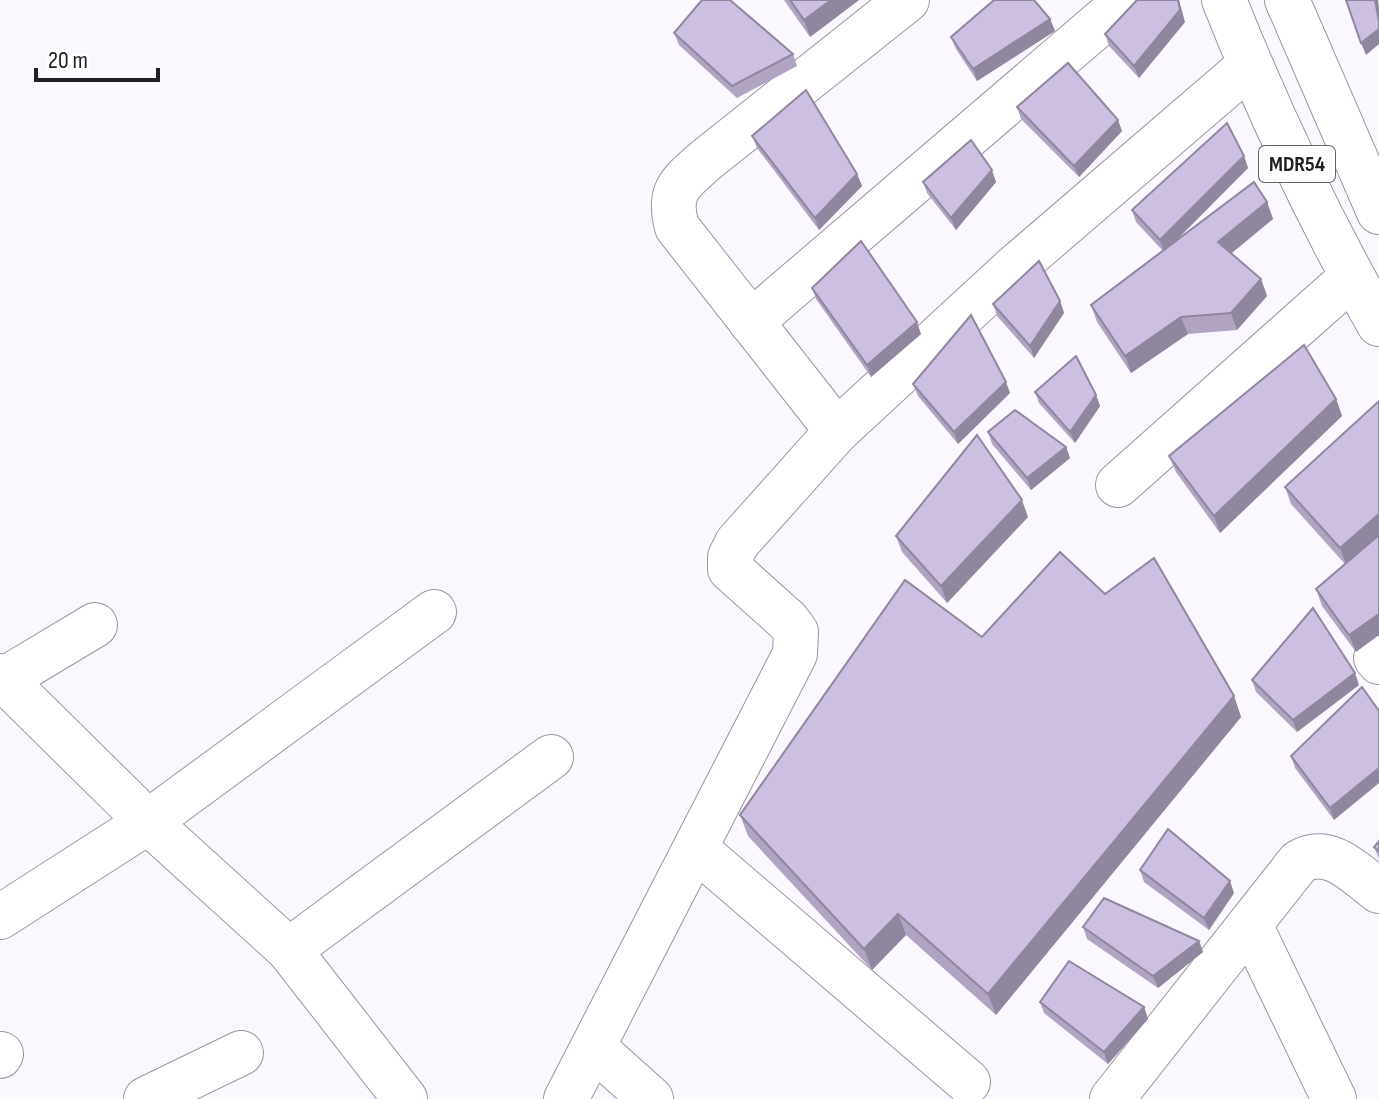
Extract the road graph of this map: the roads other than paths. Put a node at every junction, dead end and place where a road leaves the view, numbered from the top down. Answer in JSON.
{"nodes":[{"id":1,"x":907,"y":0,"type":"edge"},
{"id":2,"x":1127,"y":0,"type":"edge"},
{"id":3,"x":1224,"y":0,"type":"edge"},
{"id":4,"x":1287,"y":0,"type":"edge"},
{"id":5,"x":1250,"y":65,"type":"junction"},
{"id":6,"x":1379,"y":212,"type":"edge"},
{"id":7,"x":1352,"y":277,"type":"junction"},
{"id":8,"x":751,"y":322,"type":"junction"},
{"id":9,"x":1379,"y":324,"type":"edge"},
{"id":10,"x":837,"y":431,"type":"junction"},
{"id":11,"x":1118,"y":485,"type":"dead end"},
{"id":12,"x":434,"y":612,"type":"dead end"},
{"id":13,"x":95,"y":625,"type":"dead end"},
{"id":14,"x":1,"y":679,"type":"edge"},
{"id":15,"x":551,"y":757,"type":"dead end"},
{"id":16,"x":148,"y":822,"type":"junction"},
{"id":17,"x":696,"y":849,"type":"junction"},
{"id":18,"x":1379,"y":891,"type":"edge"},
{"id":19,"x":0,"y":917,"type":"edge"},
{"id":20,"x":1250,"y":925,"type":"junction"},
{"id":21,"x":289,"y":950,"type":"junction"},
{"id":22,"x":594,"y":1048,"type":"junction"},
{"id":23,"x":241,"y":1053,"type":"dead end"},
{"id":24,"x":969,"y":1093,"type":"edge"},
{"id":25,"x":146,"y":1099,"type":"edge"},
{"id":26,"x":405,"y":1099,"type":"edge"},
{"id":27,"x":566,"y":1099,"type":"edge"},
{"id":28,"x":651,"y":1099,"type":"edge"},
{"id":29,"x":1112,"y":1099,"type":"edge"},
{"id":30,"x":1334,"y":1099,"type":"edge"}],
"edges":[{"from":1,"to":8,"type":"street"},
{"from":2,"to":8,"type":"street"},
{"from":3,"to":5,"type":"street","number":"MDR54"},
{"from":4,"to":6,"type":"street","number":"MDR54"},
{"from":5,"to":7,"type":"street","number":"MDR54"},
{"from":5,"to":10,"type":"street"},
{"from":7,"to":9,"type":"street","number":"MDR54"},
{"from":7,"to":11,"type":"street"},
{"from":8,"to":10,"type":"street"},
{"from":10,"to":17,"type":"street"},
{"from":12,"to":16,"type":"street"},
{"from":13,"to":14,"type":"street"},
{"from":14,"to":16,"type":"street"},
{"from":15,"to":21,"type":"street"},
{"from":16,"to":19,"type":"street"},
{"from":16,"to":21,"type":"street"},
{"from":17,"to":22,"type":"street"},
{"from":17,"to":24,"type":"street"},
{"from":18,"to":20,"type":"street"},
{"from":20,"to":29,"type":"street"},
{"from":20,"to":30,"type":"street"},
{"from":21,"to":26,"type":"street"},
{"from":22,"to":27,"type":"street"},
{"from":22,"to":28,"type":"street"},
{"from":23,"to":25,"type":"street"}]}
